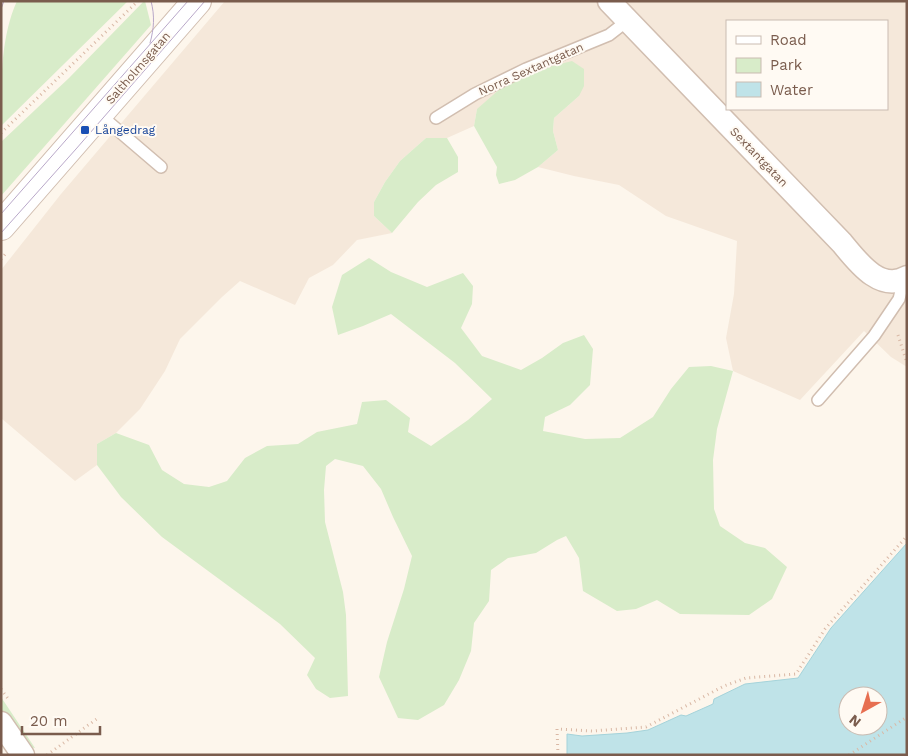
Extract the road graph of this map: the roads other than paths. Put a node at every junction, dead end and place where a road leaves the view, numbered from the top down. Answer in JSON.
{"nodes":[{"id":1,"x":197,"y":1,"type":"edge"},
{"id":2,"x":609,"y":1,"type":"edge"},
{"id":3,"x":627,"y":21,"type":"junction"},
{"id":4,"x":99,"y":114,"type":"junction"},
{"id":5,"x":436,"y":118,"type":"dead end"},
{"id":6,"x":160,"y":166,"type":"dead end"},
{"id":7,"x":1,"y":226,"type":"edge"},
{"id":8,"x":902,"y":279,"type":"edge"},
{"id":9,"x":818,"y":400,"type":"dead end"},
{"id":10,"x":1,"y":723,"type":"edge"},
{"id":11,"x":23,"y":755,"type":"edge"}],
"edges":[{"from":1,"to":4,"type":"street","name":"Saltholmsgatan"},
{"from":2,"to":3,"type":"street","name":"Sextantgatan"},
{"from":3,"to":5,"type":"lane","name":"Norra Sextantgatan"},
{"from":3,"to":8,"type":"street","name":"Sextantgatan"},
{"from":4,"to":6,"type":"lane"},
{"from":4,"to":7,"type":"street","name":"Saltholmsgatan"},
{"from":8,"to":9,"type":"lane"},
{"from":10,"to":11,"type":"street"}]}
